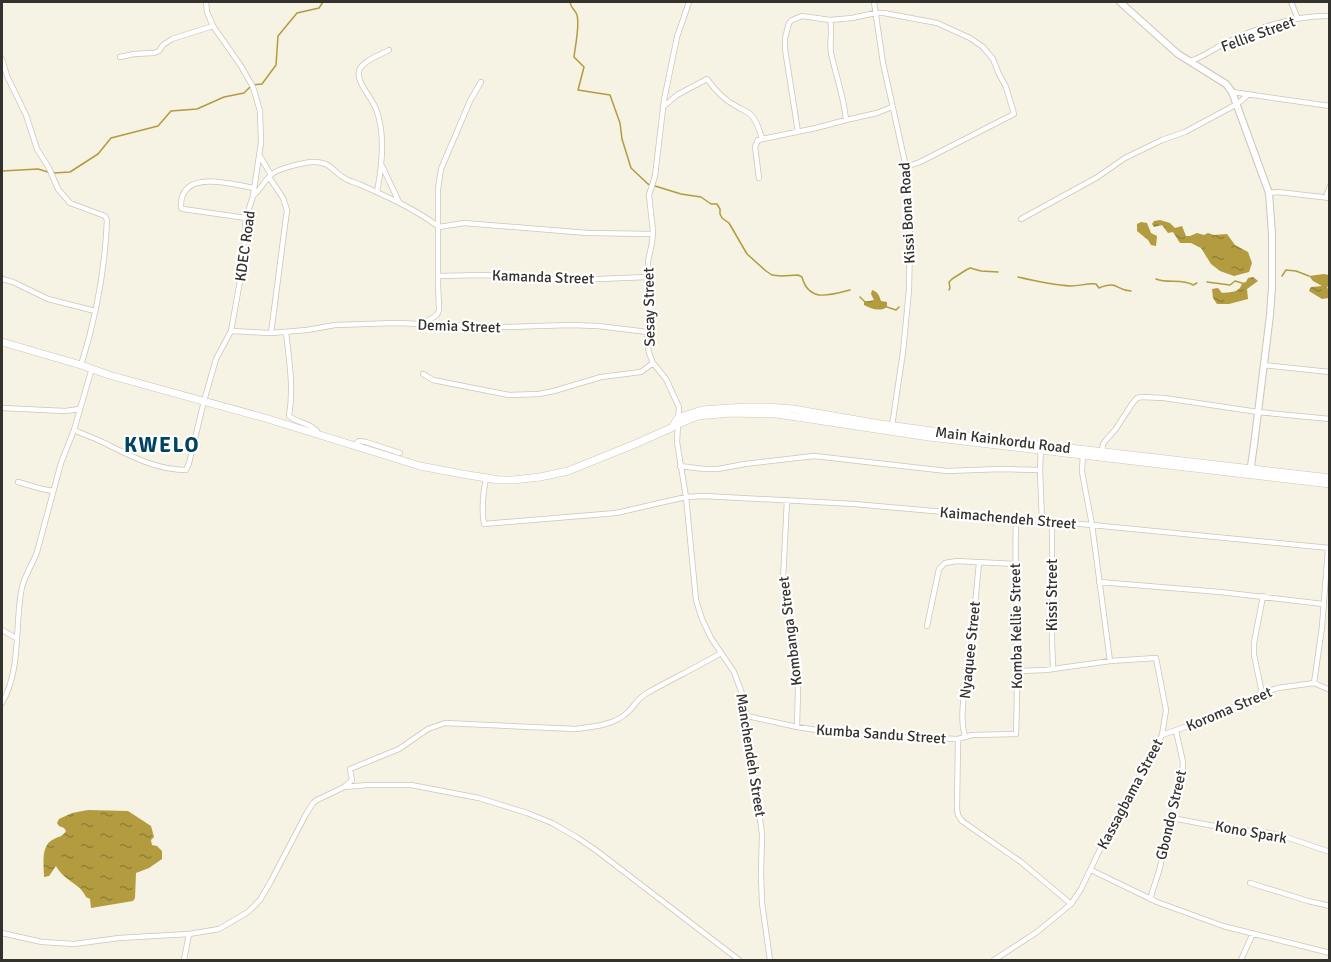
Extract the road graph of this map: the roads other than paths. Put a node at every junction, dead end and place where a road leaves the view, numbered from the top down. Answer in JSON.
{"nodes":[{"id":1,"x":206,"y":2,"type":"edge"},
{"id":2,"x":689,"y":2,"type":"edge"},
{"id":3,"x":874,"y":2,"type":"edge"},
{"id":4,"x":1120,"y":2,"type":"edge"},
{"id":5,"x":1291,"y":2,"type":"edge"},
{"id":6,"x":875,"y":13,"type":"junction"},
{"id":7,"x":1329,"y":16,"type":"edge"},
{"id":8,"x":1298,"y":19,"type":"junction"},
{"id":9,"x":830,"y":20,"type":"junction"},
{"id":10,"x":213,"y":26,"type":"junction"},
{"id":11,"x":389,"y":50,"type":"dead end"},
{"id":12,"x":120,"y":57,"type":"dead end"},
{"id":13,"x":2,"y":59,"type":"edge"},
{"id":14,"x":1188,"y":61,"type":"junction"},
{"id":15,"x":481,"y":82,"type":"dead end"},
{"id":16,"x":1232,"y":92,"type":"junction"},
{"id":17,"x":1249,"y":94,"type":"junction"},
{"id":18,"x":1237,"y":104,"type":"junction"},
{"id":19,"x":1329,"y":106,"type":"edge"},
{"id":20,"x":663,"y":107,"type":"junction"},
{"id":21,"x":892,"y":107,"type":"junction"},
{"id":22,"x":846,"y":120,"type":"junction"},
{"id":23,"x":798,"y":132,"type":"junction"},
{"id":24,"x":762,"y":139,"type":"junction"},
{"id":25,"x":260,"y":156,"type":"junction"},
{"id":26,"x":382,"y":166,"type":"junction"},
{"id":27,"x":906,"y":167,"type":"junction"},
{"id":28,"x":270,"y":176,"type":"junction"},
{"id":29,"x":759,"y":178,"type":"dead end"},
{"id":30,"x":1329,"y":186,"type":"edge"},
{"id":31,"x":254,"y":188,"type":"junction"},
{"id":32,"x":377,"y":192,"type":"junction"},
{"id":33,"x":1269,"y":193,"type":"junction"},
{"id":34,"x":253,"y":196,"type":"junction"},
{"id":35,"x":1328,"y":198,"type":"edge"},
{"id":36,"x":399,"y":202,"type":"junction"},
{"id":37,"x":246,"y":218,"type":"junction"},
{"id":38,"x":1021,"y":219,"type":"dead end"},
{"id":39,"x":439,"y":227,"type":"junction"},
{"id":40,"x":653,"y":234,"type":"junction"},
{"id":41,"x":439,"y":276,"type":"junction"},
{"id":42,"x":648,"y":277,"type":"junction"},
{"id":43,"x":2,"y":279,"type":"edge"},
{"id":44,"x":95,"y":311,"type":"junction"},
{"id":45,"x":422,"y":324,"type":"junction"},
{"id":46,"x":231,"y":331,"type":"junction"},
{"id":47,"x":286,"y":332,"type":"junction"},
{"id":48,"x":648,"y":332,"type":"junction"},
{"id":49,"x":271,"y":333,"type":"junction"},
{"id":50,"x":2,"y":342,"type":"edge"},
{"id":51,"x":653,"y":363,"type":"junction"},
{"id":52,"x":81,"y":365,"type":"junction"},
{"id":53,"x":1263,"y":365,"type":"junction"},
{"id":54,"x":92,"y":368,"type":"junction"},
{"id":55,"x":1329,"y":372,"type":"edge"},
{"id":56,"x":423,"y":374,"type":"dead end"},
{"id":57,"x":204,"y":401,"type":"junction"},
{"id":58,"x":2,"y":408,"type":"edge"},
{"id":59,"x":80,"y":409,"type":"junction"},
{"id":60,"x":1258,"y":412,"type":"junction"},
{"id":61,"x":1329,"y":419,"type":"edge"},
{"id":62,"x":678,"y":421,"type":"junction"},
{"id":63,"x":892,"y":426,"type":"junction"},
{"id":64,"x":879,"y":427,"type":"junction"},
{"id":65,"x":74,"y":430,"type":"junction"},
{"id":66,"x":317,"y":434,"type":"junction"},
{"id":67,"x":929,"y":434,"type":"junction"},
{"id":68,"x":354,"y":445,"type":"junction"},
{"id":69,"x":1041,"y":447,"type":"junction"},
{"id":70,"x":1084,"y":452,"type":"junction"},
{"id":71,"x":1102,"y":452,"type":"junction"},
{"id":72,"x":400,"y":453,"type":"dead end"},
{"id":73,"x":1150,"y":460,"type":"junction"},
{"id":74,"x":680,"y":466,"type":"junction"},
{"id":75,"x":1040,"y":470,"type":"junction"},
{"id":76,"x":1250,"y":471,"type":"junction"},
{"id":77,"x":486,"y":478,"type":"junction"},
{"id":78,"x":1329,"y":478,"type":"edge"},
{"id":79,"x":1319,"y":479,"type":"junction"},
{"id":80,"x":18,"y":482,"type":"dead end"},
{"id":81,"x":1329,"y":484,"type":"edge"},
{"id":82,"x":53,"y":491,"type":"junction"},
{"id":83,"x":686,"y":497,"type":"junction"},
{"id":84,"x":787,"y":501,"type":"junction"},
{"id":85,"x":1016,"y":519,"type":"junction"},
{"id":86,"x":1042,"y":521,"type":"junction"},
{"id":87,"x":1052,"y":522,"type":"junction"},
{"id":88,"x":1092,"y":525,"type":"junction"},
{"id":89,"x":1328,"y":548,"type":"edge"},
{"id":90,"x":979,"y":563,"type":"junction"},
{"id":91,"x":1015,"y":564,"type":"junction"},
{"id":92,"x":1099,"y":582,"type":"junction"},
{"id":93,"x":1263,"y":596,"type":"junction"},
{"id":94,"x":1323,"y":604,"type":"junction"},
{"id":95,"x":927,"y":626,"type":"dead end"},
{"id":96,"x":2,"y":630,"type":"edge"},
{"id":97,"x":16,"y":639,"type":"junction"},
{"id":98,"x":721,"y":653,"type":"junction"},
{"id":99,"x":1110,"y":661,"type":"junction"},
{"id":100,"x":1053,"y":669,"type":"junction"},
{"id":101,"x":1018,"y":671,"type":"junction"},
{"id":102,"x":1314,"y":683,"type":"junction"},
{"id":103,"x":1329,"y":690,"type":"edge"},
{"id":104,"x":1262,"y":693,"type":"junction"},
{"id":105,"x":2,"y":703,"type":"edge"},
{"id":106,"x":747,"y":716,"type":"junction"},
{"id":107,"x":797,"y":727,"type":"junction"},
{"id":108,"x":1176,"y":731,"type":"junction"},
{"id":109,"x":1016,"y":734,"type":"joint"},
{"id":110,"x":1162,"y":735,"type":"junction"},
{"id":111,"x":965,"y":736,"type":"junction"},
{"id":112,"x":958,"y":739,"type":"junction"},
{"id":113,"x":344,"y":787,"type":"junction"},
{"id":114,"x":1172,"y":818,"type":"junction"},
{"id":115,"x":1329,"y":852,"type":"edge"},
{"id":116,"x":1090,"y":870,"type":"junction"},
{"id":117,"x":1250,"y":883,"type":"dead end"},
{"id":118,"x":1150,"y":899,"type":"junction"},
{"id":119,"x":1071,"y":903,"type":"junction"},
{"id":120,"x":1329,"y":906,"type":"edge"},
{"id":121,"x":2,"y":933,"type":"edge"},
{"id":122,"x":1253,"y":933,"type":"junction"},
{"id":123,"x":189,"y":934,"type":"junction"},
{"id":124,"x":1329,"y":954,"type":"edge"},
{"id":125,"x":184,"y":960,"type":"edge"},
{"id":126,"x":740,"y":960,"type":"edge"},
{"id":127,"x":770,"y":960,"type":"edge"},
{"id":128,"x":994,"y":960,"type":"edge"},
{"id":129,"x":1241,"y":960,"type":"edge"}],
"edges":[{"from":1,"to":10,"type":"street","name":"KDEC Road"},
{"from":2,"to":20,"type":"street","name":"Sesay Street"},
{"from":3,"to":6,"type":"street","name":"Kissi Bona Road"},
{"from":4,"to":14,"type":"main road"},
{"from":5,"to":8,"type":"street"},
{"from":6,"to":9,"type":"street"},
{"from":6,"to":21,"type":"street","name":"Kissi Bona Road"},
{"from":6,"to":27,"type":"street"},
{"from":7,"to":8,"type":"street","name":"Fellie Street"},
{"from":8,"to":14,"type":"street","name":"Fellie Street"},
{"from":9,"to":22,"type":"street"},
{"from":9,"to":23,"type":"street"},
{"from":10,"to":12,"type":"street"},
{"from":10,"to":25,"type":"street","name":"KDEC Road"},
{"from":11,"to":26,"type":"street"},
{"from":13,"to":44,"type":"street"},
{"from":14,"to":16,"type":"main road"},
{"from":15,"to":39,"type":"street"},
{"from":16,"to":17,"type":"street"},
{"from":16,"to":18,"type":"main road"},
{"from":17,"to":18,"type":"street"},
{"from":17,"to":19,"type":"street"},
{"from":18,"to":33,"type":"main road"},
{"from":18,"to":38,"type":"street"},
{"from":20,"to":24,"type":"street"},
{"from":20,"to":40,"type":"street","name":"Sesay Street"},
{"from":21,"to":22,"type":"street"},
{"from":21,"to":27,"type":"street","name":"Kissi Bona Road"},
{"from":22,"to":23,"type":"street"},
{"from":23,"to":24,"type":"street"},
{"from":24,"to":29,"type":"street"},
{"from":25,"to":28,"type":"street"},
{"from":25,"to":31,"type":"street","name":"KDEC Road"},
{"from":26,"to":32,"type":"street"},
{"from":26,"to":36,"type":"street"},
{"from":27,"to":63,"type":"street","name":"Kissi Bona Road"},
{"from":28,"to":32,"type":"street"},
{"from":28,"to":34,"type":"street"},
{"from":28,"to":49,"type":"street"},
{"from":30,"to":35,"type":"street"},
{"from":31,"to":34,"type":"street","name":"KDEC Road"},
{"from":31,"to":37,"type":"street"},
{"from":32,"to":36,"type":"street"},
{"from":33,"to":35,"type":"street"},
{"from":33,"to":53,"type":"main road"},
{"from":34,"to":37,"type":"street","name":"KDEC Road"},
{"from":36,"to":39,"type":"street"},
{"from":37,"to":46,"type":"street","name":"KDEC Road"},
{"from":39,"to":40,"type":"street"},
{"from":39,"to":41,"type":"street"},
{"from":40,"to":42,"type":"street","name":"Sesay Street"},
{"from":41,"to":42,"type":"street","name":"Kamanda Street"},
{"from":41,"to":45,"type":"street"},
{"from":42,"to":48,"type":"street","name":"Sesay Street"},
{"from":43,"to":44,"type":"street"},
{"from":44,"to":52,"type":"street"},
{"from":45,"to":47,"type":"street","name":"Demia Street"},
{"from":45,"to":48,"type":"street","name":"Demia Street"},
{"from":46,"to":49,"type":"street","name":"Demia Street"},
{"from":46,"to":57,"type":"street","name":"KDEC Road"},
{"from":47,"to":49,"type":"street","name":"Demia Street"},
{"from":47,"to":66,"type":"street"},
{"from":48,"to":51,"type":"street","name":"Sesay Street"},
{"from":50,"to":52,"type":"main road"},
{"from":51,"to":56,"type":"street"},
{"from":51,"to":62,"type":"street","name":"Sesay Street"},
{"from":52,"to":54,"type":"main road"},
{"from":53,"to":55,"type":"street"},
{"from":53,"to":60,"type":"main road"},
{"from":54,"to":57,"type":"main road"},
{"from":54,"to":59,"type":"street"},
{"from":57,"to":65,"type":"street","name":"KDEC Road"},
{"from":57,"to":66,"type":"main road"},
{"from":58,"to":59,"type":"street"},
{"from":59,"to":65,"type":"street"},
{"from":60,"to":61,"type":"street"},
{"from":60,"to":71,"type":"street"},
{"from":60,"to":76,"type":"main road"},
{"from":62,"to":64,"type":"main road"},
{"from":62,"to":74,"type":"street","name":"Manchendeh Street"},
{"from":62,"to":77,"type":"main road"},
{"from":63,"to":64,"type":"main road","name":"Main Kainkordu Road"},
{"from":63,"to":67,"type":"main road","name":"Main Kainkordu Road"},
{"from":64,"to":67,"type":"main road"},
{"from":65,"to":82,"type":"street"},
{"from":66,"to":68,"type":"main road"},
{"from":67,"to":69,"type":"main road"},
{"from":68,"to":72,"type":"street"},
{"from":68,"to":77,"type":"main road"},
{"from":69,"to":70,"type":"main road"},
{"from":69,"to":75,"type":"street"},
{"from":70,"to":71,"type":"main road","name":"Main Kainkordu Road"},
{"from":70,"to":73,"type":"main road"},
{"from":70,"to":88,"type":"street"},
{"from":71,"to":73,"type":"main road","name":"Main Kainkordu Road"},
{"from":73,"to":76,"type":"main road"},
{"from":74,"to":75,"type":"street"},
{"from":74,"to":83,"type":"street","name":"Manchendeh Street"},
{"from":75,"to":86,"type":"street"},
{"from":76,"to":79,"type":"main road"},
{"from":77,"to":83,"type":"street","name":"Kaimachendeh Street"},
{"from":78,"to":79,"type":"main road"},
{"from":79,"to":81,"type":"main road"},
{"from":80,"to":82,"type":"street"},
{"from":82,"to":97,"type":"street"},
{"from":83,"to":84,"type":"street","name":"Kaimachendeh Street"},
{"from":83,"to":98,"type":"street","name":"Manchendeh Street"},
{"from":84,"to":85,"type":"street","name":"Kaimachendeh Street"},
{"from":84,"to":107,"type":"street","name":"Kombanga Street"},
{"from":85,"to":86,"type":"street","name":"Kaimachendeh Street"},
{"from":85,"to":91,"type":"street","name":"Komba Kellie Street"},
{"from":86,"to":87,"type":"street","name":"Kaimachendeh Street"},
{"from":87,"to":88,"type":"street","name":"Kaimachendeh Street"},
{"from":87,"to":100,"type":"street","name":"Kissi Street"},
{"from":88,"to":89,"type":"street","name":"Kaimachendeh Street"},
{"from":88,"to":92,"type":"street"},
{"from":89,"to":94,"type":"street"},
{"from":90,"to":91,"type":"street"},
{"from":90,"to":95,"type":"street"},
{"from":90,"to":111,"type":"street","name":"Nyaquee Street"},
{"from":91,"to":101,"type":"street","name":"Komba Kellie Street"},
{"from":92,"to":93,"type":"street"},
{"from":92,"to":99,"type":"street"},
{"from":93,"to":94,"type":"street"},
{"from":93,"to":104,"type":"street"},
{"from":94,"to":102,"type":"street"},
{"from":96,"to":97,"type":"street"},
{"from":97,"to":105,"type":"street"},
{"from":98,"to":106,"type":"street","name":"Manchendeh Street"},
{"from":98,"to":113,"type":"street"},
{"from":99,"to":100,"type":"street"},
{"from":99,"to":110,"type":"street","name":"Kassagbama Street"},
{"from":100,"to":101,"type":"street"},
{"from":101,"to":109,"type":"street","name":"Komba Kellie Street"},
{"from":102,"to":103,"type":"street"},
{"from":102,"to":104,"type":"street","name":"Koroma Street"},
{"from":104,"to":108,"type":"street","name":"Koroma Street"},
{"from":106,"to":107,"type":"street","name":"Kumba Sandu Street"},
{"from":106,"to":127,"type":"street","name":"Manchendeh Street"},
{"from":107,"to":112,"type":"street","name":"Kumba Sandu Street"},
{"from":108,"to":110,"type":"street","name":"Koroma Street"},
{"from":108,"to":114,"type":"street","name":"Gbondo Street"},
{"from":109,"to":111,"type":"street","name":"Kumba Sandu Street"},
{"from":110,"to":116,"type":"street","name":"Kassagbama Street"},
{"from":111,"to":112,"type":"street","name":"Kumba Sandu Street"},
{"from":112,"to":119,"type":"street"},
{"from":113,"to":123,"type":"street"},
{"from":113,"to":126,"type":"street"},
{"from":114,"to":115,"type":"street","name":"Kono Spark"},
{"from":114,"to":118,"type":"street","name":"Gbondo Street"},
{"from":116,"to":118,"type":"street"},
{"from":116,"to":119,"type":"street","name":"Kassagbama Street"},
{"from":117,"to":120,"type":"street"},
{"from":118,"to":122,"type":"street"},
{"from":119,"to":128,"type":"street","name":"Kassagbama Street"},
{"from":121,"to":123,"type":"street"},
{"from":122,"to":124,"type":"street"},
{"from":122,"to":129,"type":"street"},
{"from":123,"to":125,"type":"street"}]}
